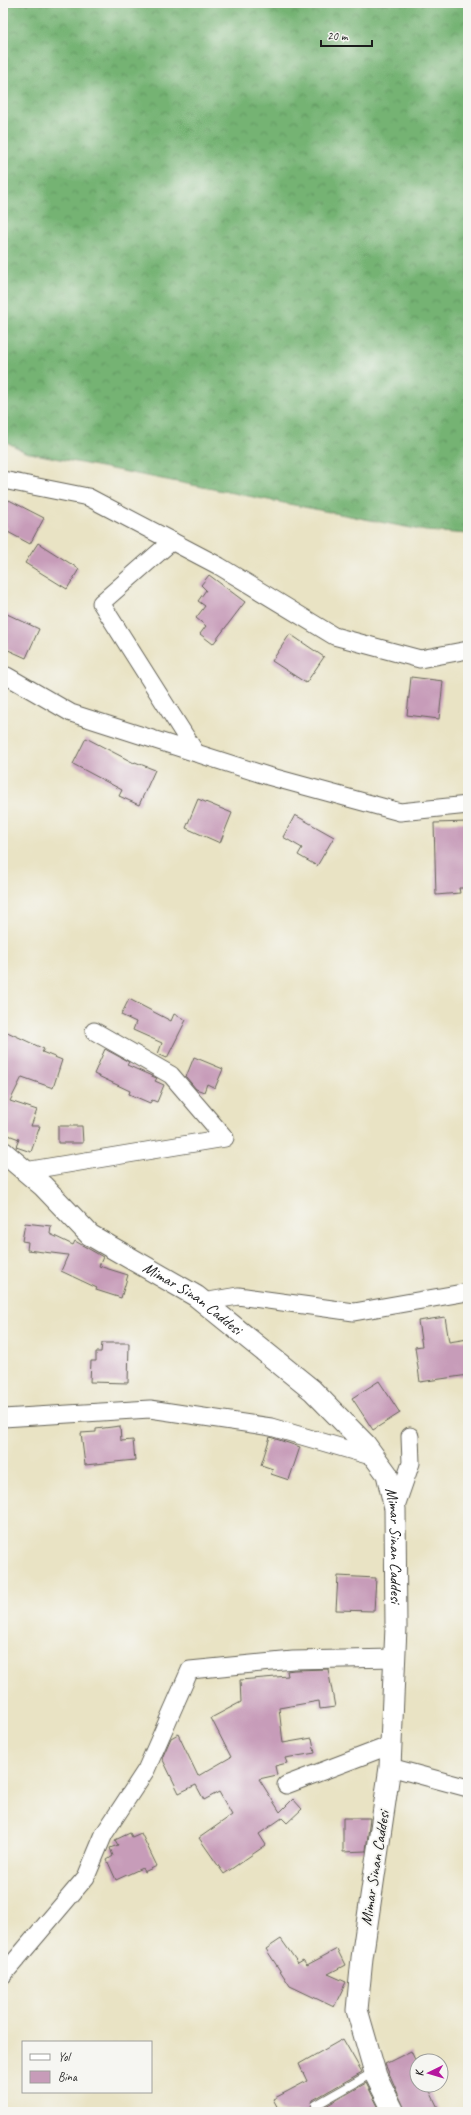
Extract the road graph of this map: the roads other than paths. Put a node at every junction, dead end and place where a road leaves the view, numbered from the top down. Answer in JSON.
{"nodes":[{"id":1,"x":3,"y":480,"type":"edge"},
{"id":2,"x":172,"y":541,"type":"junction"},
{"id":3,"x":468,"y":650,"type":"edge"},
{"id":4,"x":3,"y":676,"type":"edge"},
{"id":5,"x":196,"y":753,"type":"junction"},
{"id":6,"x":468,"y":805,"type":"edge"},
{"id":7,"x":94,"y":1031,"type":"dead end"},
{"id":8,"x":4,"y":1155,"type":"edge"},
{"id":9,"x":25,"y":1171,"type":"junction"},
{"id":10,"x":468,"y":1292,"type":"edge"},
{"id":11,"x":203,"y":1302,"type":"junction"},
{"id":12,"x":3,"y":1418,"type":"edge"},
{"id":13,"x":410,"y":1436,"type":"dead end"},
{"id":14,"x":374,"y":1457,"type":"junction"},
{"id":15,"x":396,"y":1509,"type":"junction"},
{"id":16,"x":395,"y":1658,"type":"junction"},
{"id":17,"x":391,"y":1745,"type":"junction"},
{"id":18,"x":390,"y":1767,"type":"junction"},
{"id":19,"x":286,"y":1785,"type":"dead end"},
{"id":20,"x":468,"y":1788,"type":"edge"},
{"id":21,"x":3,"y":1975,"type":"edge"},
{"id":22,"x":375,"y":2072,"type":"junction"},
{"id":23,"x":316,"y":2105,"type":"dead end"},
{"id":24,"x":394,"y":2112,"type":"edge"}],
"edges":[{"from":1,"to":2,"type":"street"},
{"from":2,"to":3,"type":"street"},
{"from":2,"to":5,"type":"street"},
{"from":4,"to":5,"type":"street"},
{"from":5,"to":6,"type":"street"},
{"from":7,"to":9,"type":"street"},
{"from":8,"to":9,"type":"street","name":"Mimar Sinan Caddesi"},
{"from":9,"to":11,"type":"street","name":"Mimar Sinan Caddesi"},
{"from":10,"to":11,"type":"street"},
{"from":11,"to":14,"type":"street","name":"Mimar Sinan Caddesi"},
{"from":12,"to":14,"type":"street"},
{"from":13,"to":15,"type":"street"},
{"from":14,"to":15,"type":"street","name":"Mimar Sinan Caddesi"},
{"from":15,"to":16,"type":"street","name":"Mimar Sinan Caddesi"},
{"from":16,"to":17,"type":"street","name":"Mimar Sinan Caddesi"},
{"from":16,"to":21,"type":"street"},
{"from":17,"to":18,"type":"street","name":"Mimar Sinan Caddesi"},
{"from":17,"to":19,"type":"street"},
{"from":18,"to":20,"type":"street"},
{"from":18,"to":22,"type":"street","name":"Mimar Sinan Caddesi"},
{"from":22,"to":23,"type":"lane"},
{"from":22,"to":24,"type":"street","name":"Mimar Sinan Caddesi"}]}
